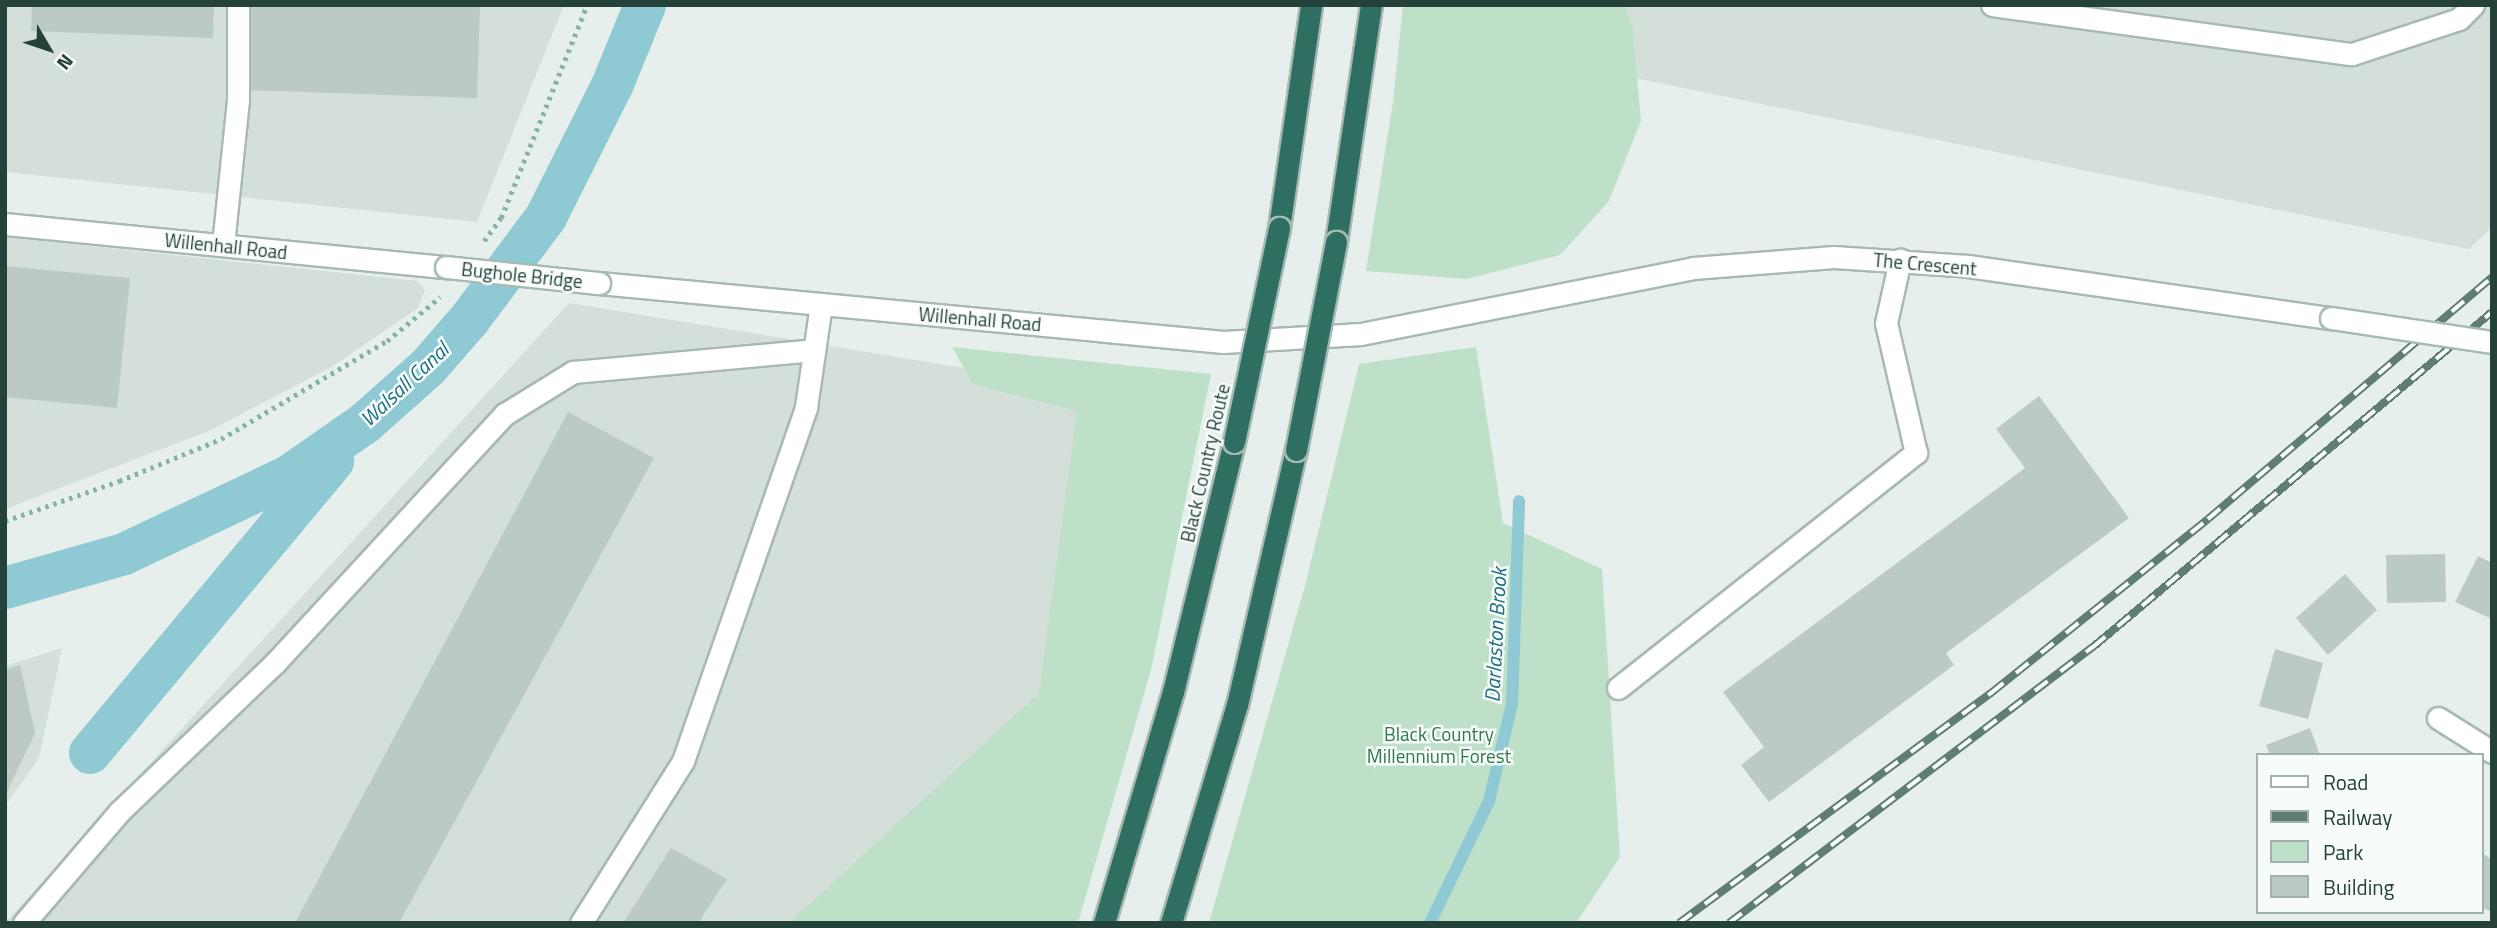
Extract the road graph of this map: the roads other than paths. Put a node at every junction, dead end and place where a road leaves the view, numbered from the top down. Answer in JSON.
{"nodes":[{"id":1,"x":238,"y":5,"type":"edge"},
{"id":2,"x":1311,"y":5,"type":"edge"},
{"id":3,"x":1371,"y":5,"type":"edge"},
{"id":4,"x":1992,"y":5,"type":"edge"},
{"id":5,"x":2473,"y":5,"type":"edge"},
{"id":6,"x":5,"y":224,"type":"edge"},
{"id":7,"x":223,"y":246,"type":"junction"},
{"id":8,"x":1900,"y":260,"type":"junction"},
{"id":9,"x":446,"y":267,"type":"joint"},
{"id":10,"x":599,"y":283,"type":"joint"},
{"id":11,"x":821,"y":304,"type":"junction"},
{"id":12,"x":1361,"y":334,"type":"joint"},
{"id":13,"x":2492,"y":342,"type":"edge"},
{"id":14,"x":814,"y":350,"type":"junction"},
{"id":15,"x":1618,"y":688,"type":"dead end"},
{"id":16,"x":2438,"y":718,"type":"dead end"},
{"id":17,"x":2492,"y":752,"type":"edge"},
{"id":18,"x":24,"y":923,"type":"edge"},
{"id":19,"x":581,"y":923,"type":"edge"},
{"id":20,"x":1104,"y":923,"type":"edge"},
{"id":21,"x":1171,"y":923,"type":"edge"}],
"edges":[{"from":1,"to":7,"type":"street"},
{"from":2,"to":20,"type":"highway","name":"Black Country Route","bridge":true},
{"from":3,"to":21,"type":"highway","bridge":true},
{"from":4,"to":5,"type":"street"},
{"from":6,"to":7,"type":"street","name":"Willenhall Road"},
{"from":7,"to":9,"type":"street","name":"Willenhall Road"},
{"from":8,"to":12,"type":"street","name":"The Crescent"},
{"from":8,"to":13,"type":"street","name":"The Crescent","bridge":true},
{"from":8,"to":15,"type":"street"},
{"from":9,"to":10,"type":"street","name":"Bughole Bridge","bridge":true},
{"from":10,"to":11,"type":"street","name":"Willenhall Road"},
{"from":11,"to":12,"type":"street","name":"Willenhall Road"},
{"from":11,"to":14,"type":"street"},
{"from":14,"to":18,"type":"street"},
{"from":14,"to":19,"type":"street"},
{"from":16,"to":17,"type":"street"}]}
